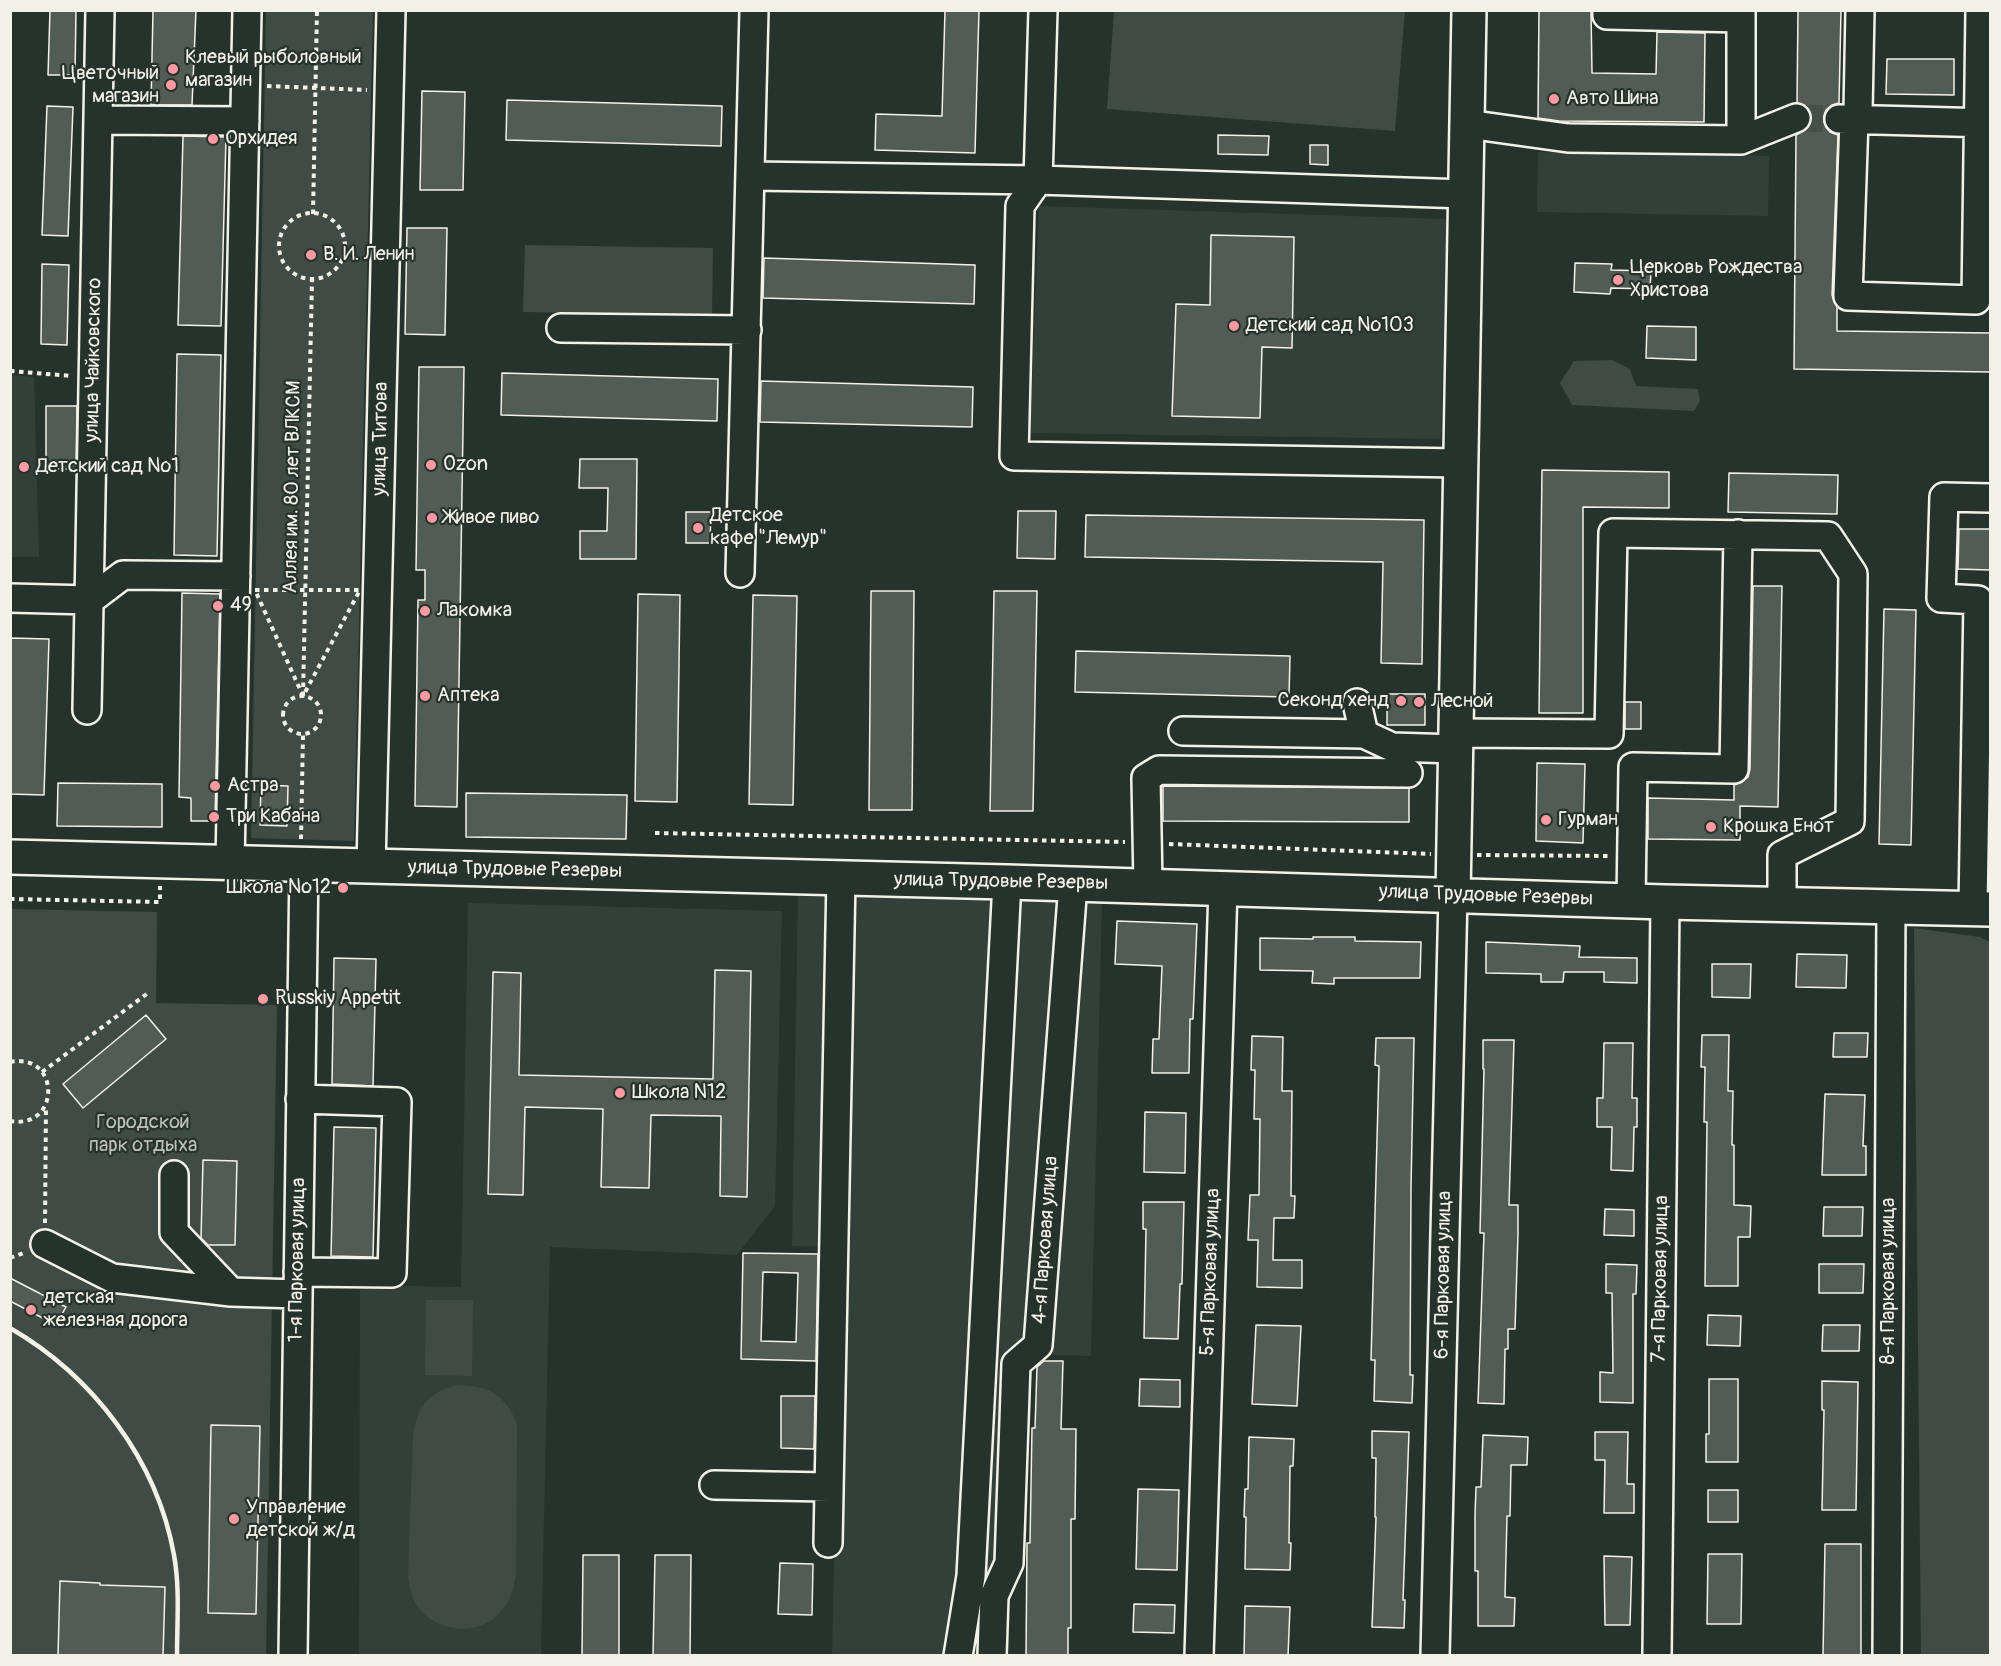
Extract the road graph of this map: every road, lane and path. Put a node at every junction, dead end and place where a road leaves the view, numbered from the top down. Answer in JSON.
{"nodes":[{"id":1,"x":100,"y":10,"type":"edge"},
{"id":2,"x":247,"y":10,"type":"edge"},
{"id":3,"x":317,"y":10,"type":"edge"},
{"id":4,"x":391,"y":10,"type":"edge"},
{"id":5,"x":754,"y":10,"type":"edge"},
{"id":6,"x":1043,"y":10,"type":"edge"},
{"id":7,"x":1469,"y":10,"type":"edge"},
{"id":8,"x":1607,"y":10,"type":"edge"},
{"id":9,"x":1860,"y":10,"type":"edge"},
{"id":10,"x":1980,"y":10,"type":"edge"},
{"id":11,"x":1741,"y":14,"type":"edge"},
{"id":12,"x":264,"y":86,"type":"dead end"},
{"id":13,"x":315,"y":87,"type":"junction"},
{"id":14,"x":371,"y":90,"type":"dead end"},
{"id":15,"x":1796,"y":118,"type":"tunnel mouth"},
{"id":16,"x":1847,"y":119,"type":"junction"},
{"id":17,"x":99,"y":120,"type":"junction"},
{"id":18,"x":244,"y":122,"type":"junction"},
{"id":19,"x":1984,"y":123,"type":"edge"},
{"id":20,"x":1467,"y":124,"type":"junction"},
{"id":21,"x":1741,"y":140,"type":"junction"},
{"id":22,"x":751,"y":176,"type":"junction"},
{"id":23,"x":1038,"y":180,"type":"junction"},
{"id":24,"x":1466,"y":194,"type":"junction"},
{"id":25,"x":313,"y":214,"type":"junction"},
{"id":26,"x":312,"y":279,"type":"junction"},
{"id":27,"x":561,"y":328,"type":"dead end"},
{"id":28,"x":747,"y":330,"type":"junction"},
{"id":29,"x":10,"y":371,"type":"edge"},
{"id":30,"x":94,"y":377,"type":"junction"},
{"id":31,"x":1461,"y":463,"type":"junction"},
{"id":32,"x":1990,"y":498,"type":"edge"},
{"id":33,"x":1738,"y":534,"type":"junction"},
{"id":34,"x":740,"y":573,"type":"dead end"},
{"id":35,"x":236,"y":576,"type":"junction"},
{"id":36,"x":306,"y":591,"type":"junction"},
{"id":37,"x":10,"y":598,"type":"edge"},
{"id":38,"x":90,"y":600,"type":"junction"},
{"id":39,"x":303,"y":696,"type":"junction"},
{"id":40,"x":1357,"y":703,"type":"dead end"},
{"id":41,"x":87,"y":710,"type":"dead end"},
{"id":42,"x":1183,"y":731,"type":"dead end"},
{"id":43,"x":1364,"y":734,"type":"junction"},
{"id":44,"x":1609,"y":734,"type":"junction"},
{"id":45,"x":303,"y":735,"type":"junction"},
{"id":46,"x":1456,"y":741,"type":"junction"},
{"id":47,"x":1633,"y":767,"type":"junction"},
{"id":48,"x":1408,"y":773,"type":"dead end"},
{"id":49,"x":302,"y":852,"type":"junction"},
{"id":50,"x":10,"y":857,"type":"edge"},
{"id":51,"x":161,"y":861,"type":"junction"},
{"id":52,"x":230,"y":863,"type":"junction"},
{"id":53,"x":371,"y":867,"type":"junction"},
{"id":54,"x":841,"y":878,"type":"junction"},
{"id":55,"x":1007,"y":882,"type":"junction"},
{"id":56,"x":1073,"y":884,"type":"junction"},
{"id":57,"x":1148,"y":886,"type":"junction"},
{"id":58,"x":1223,"y":888,"type":"junction"},
{"id":59,"x":1453,"y":895,"type":"junction"},
{"id":60,"x":10,"y":899,"type":"edge"},
{"id":61,"x":1631,"y":901,"type":"junction"},
{"id":62,"x":1665,"y":902,"type":"junction"},
{"id":63,"x":1782,"y":904,"type":"junction"},
{"id":64,"x":1891,"y":906,"type":"junction"},
{"id":65,"x":1982,"y":909,"type":"edge"},
{"id":66,"x":148,"y":993,"type":"dead end"},
{"id":67,"x":10,"y":1062,"type":"edge"},
{"id":68,"x":42,"y":1072,"type":"junction"},
{"id":69,"x":300,"y":1099,"type":"junction"},
{"id":70,"x":46,"y":1106,"type":"junction"},
{"id":71,"x":10,"y":1121,"type":"edge"},
{"id":72,"x":174,"y":1175,"type":"dead end"},
{"id":73,"x":45,"y":1244,"type":"junction"},
{"id":74,"x":10,"y":1258,"type":"edge"},
{"id":75,"x":298,"y":1283,"type":"junction"},
{"id":76,"x":231,"y":1292,"type":"junction"},
{"id":77,"x":714,"y":1485,"type":"dead end"},
{"id":78,"x":829,"y":1487,"type":"junction"},
{"id":79,"x":828,"y":1543,"type":"dead end"},
{"id":80,"x":293,"y":1656,"type":"edge"},
{"id":81,"x":958,"y":1656,"type":"edge"},
{"id":82,"x":992,"y":1656,"type":"edge"},
{"id":83,"x":1199,"y":1656,"type":"edge"},
{"id":84,"x":1435,"y":1656,"type":"edge"},
{"id":85,"x":1658,"y":1656,"type":"edge"},
{"id":86,"x":1887,"y":1656,"type":"edge"}],
"edges":[{"from":1,"to":17,"type":"street","name":"улица Чайковского"},
{"from":2,"to":18,"type":"street"},
{"from":3,"to":13,"type":"path"},
{"from":4,"to":53,"type":"street","name":"улица Титова"},
{"from":5,"to":22,"type":"street"},
{"from":6,"to":23,"type":"street"},
{"from":7,"to":20,"type":"main road"},
{"from":8,"to":11,"type":"street"},
{"from":9,"to":16,"type":"street"},
{"from":10,"to":19,"type":"street"},
{"from":11,"to":21,"type":"street"},
{"from":12,"to":13,"type":"path"},
{"from":13,"to":14,"type":"path"},
{"from":13,"to":25,"type":"path"},
{"from":15,"to":21,"type":"street"},
{"from":16,"to":19,"type":"street"},
{"from":16,"to":19,"type":"street"},
{"from":17,"to":18,"type":"street"},
{"from":17,"to":30,"type":"street","name":"улица Чайковского"},
{"from":18,"to":35,"type":"street"},
{"from":20,"to":21,"type":"street"},
{"from":20,"to":24,"type":"main road"},
{"from":22,"to":23,"type":"street"},
{"from":22,"to":28,"type":"street"},
{"from":23,"to":24,"type":"street"},
{"from":23,"to":31,"type":"street"},
{"from":24,"to":31,"type":"main road"},
{"from":25,"to":26,"type":"path"},
{"from":25,"to":26,"type":"path"},
{"from":26,"to":36,"type":"path","name":"Аллея им. 80 лет ВЛКСМ"},
{"from":27,"to":28,"type":"street"},
{"from":28,"to":34,"type":"street"},
{"from":29,"to":30,"type":"path"},
{"from":30,"to":38,"type":"street","name":"улица Чайковского"},
{"from":31,"to":46,"type":"main road"},
{"from":32,"to":65,"type":"street"},
{"from":33,"to":44,"type":"street"},
{"from":33,"to":47,"type":"street"},
{"from":33,"to":63,"type":"street"},
{"from":35,"to":38,"type":"street"},
{"from":35,"to":52,"type":"street"},
{"from":36,"to":39,"type":"path","name":"Аллея им. 80 лет ВЛКСМ"},
{"from":36,"to":39,"type":"path"},
{"from":36,"to":39,"type":"path"},
{"from":37,"to":38,"type":"street"},
{"from":38,"to":41,"type":"street","name":"улица Чайковского"},
{"from":39,"to":45,"type":"path"},
{"from":39,"to":45,"type":"path"},
{"from":40,"to":43,"type":"street"},
{"from":42,"to":43,"type":"street"},
{"from":43,"to":46,"type":"street"},
{"from":44,"to":46,"type":"street"},
{"from":44,"to":47,"type":"street"},
{"from":45,"to":49,"type":"path"},
{"from":46,"to":59,"type":"main road"},
{"from":47,"to":61,"type":"street"},
{"from":48,"to":57,"type":"street"},
{"from":49,"to":52,"type":"main road","name":"улица Трудовые Резервы"},
{"from":49,"to":53,"type":"main road","name":"улица Трудовые Резервы"},
{"from":49,"to":69,"type":"street","name":"1-я Парковая улица"},
{"from":50,"to":51,"type":"main road","name":"улица Трудовые Резервы"},
{"from":51,"to":52,"type":"main road","name":"улица Трудовые Резервы"},
{"from":51,"to":60,"type":"path"},
{"from":53,"to":54,"type":"main road","name":"улица Трудовые Резервы"},
{"from":54,"to":55,"type":"main road","name":"улица Трудовые Резервы"},
{"from":54,"to":78,"type":"street"},
{"from":55,"to":56,"type":"main road","name":"улица Трудовые Резервы"},
{"from":55,"to":81,"type":"street"},
{"from":56,"to":57,"type":"main road","name":"улица Трудовые Резервы"},
{"from":56,"to":82,"type":"street","name":"4-я Парковая улица"},
{"from":57,"to":58,"type":"main road","name":"улица Трудовые Резервы"},
{"from":58,"to":59,"type":"main road","name":"улица Трудовые Резервы"},
{"from":58,"to":83,"type":"street","name":"5-я Парковая улица"},
{"from":59,"to":61,"type":"main road","name":"улица Трудовые Резервы"},
{"from":59,"to":84,"type":"street","name":"6-я Парковая улица"},
{"from":61,"to":62,"type":"main road","name":"улица Трудовые Резервы"},
{"from":62,"to":63,"type":"main road","name":"улица Трудовые Резервы"},
{"from":62,"to":85,"type":"street","name":"7-я Парковая улица"},
{"from":63,"to":64,"type":"main road","name":"улица Трудовые Резервы"},
{"from":64,"to":65,"type":"main road","name":"улица Трудовые Резервы"},
{"from":64,"to":86,"type":"street","name":"8-я Парковая улица"},
{"from":66,"to":68,"type":"path"},
{"from":67,"to":68,"type":"path"},
{"from":68,"to":70,"type":"path"},
{"from":69,"to":75,"type":"street","name":"1-я Парковая улица"},
{"from":69,"to":75,"type":"street"},
{"from":70,"to":71,"type":"path"},
{"from":70,"to":73,"type":"path"},
{"from":72,"to":76,"type":"street"},
{"from":73,"to":74,"type":"path"},
{"from":73,"to":76,"type":"street"},
{"from":75,"to":76,"type":"street"},
{"from":75,"to":80,"type":"street","name":"1-я Парковая улица"},
{"from":77,"to":78,"type":"street"},
{"from":78,"to":79,"type":"street"}]}
